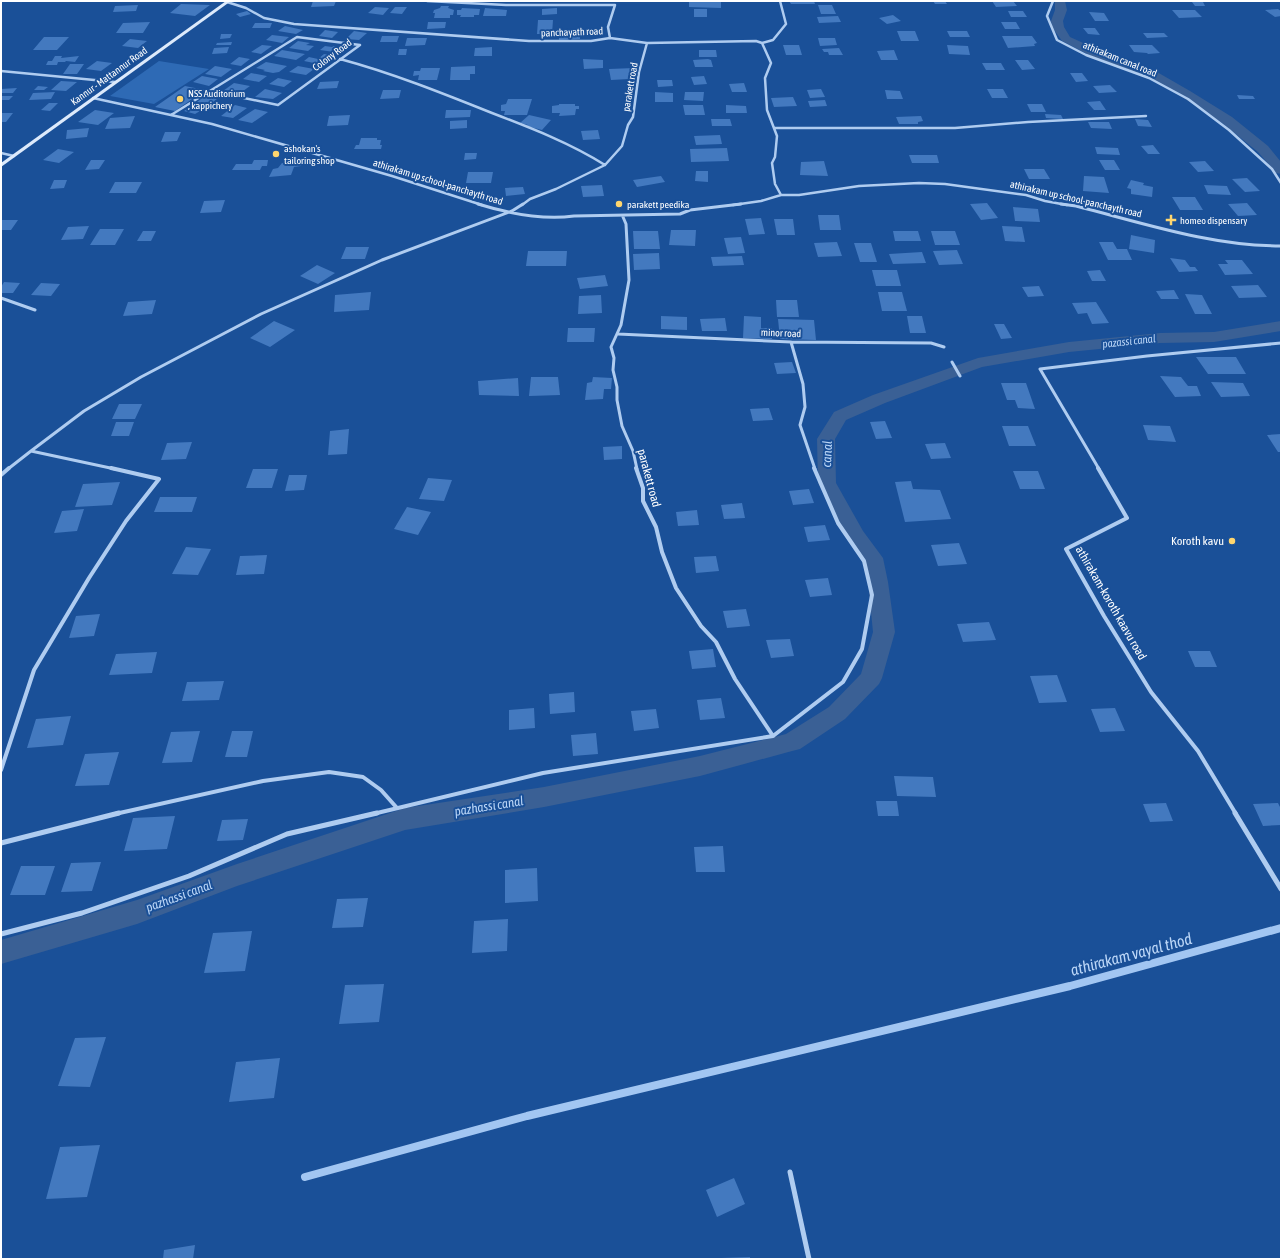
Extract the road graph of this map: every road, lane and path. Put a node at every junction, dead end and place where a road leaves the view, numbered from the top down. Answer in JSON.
{"nodes":[{"id":1,"x":428,"y":1,"type":"edge"},
{"id":2,"x":617,"y":1,"type":"edge"},
{"id":3,"x":780,"y":1,"type":"edge"},
{"id":4,"x":1053,"y":1,"type":"edge"},
{"id":5,"x":228,"y":2,"type":"edge"},
{"id":6,"x":615,"y":5,"type":"junction"},
{"id":7,"x":610,"y":38,"type":"junction"},
{"id":8,"x":647,"y":43,"type":"junction"},
{"id":9,"x":762,"y":43,"type":"junction"},
{"id":10,"x":340,"y":59,"type":"junction"},
{"id":11,"x":1,"y":71,"type":"edge"},
{"id":12,"x":115,"y":82,"type":"junction"},
{"id":13,"x":210,"y":91,"type":"junction"},
{"id":14,"x":93,"y":98,"type":"junction"},
{"id":15,"x":170,"y":115,"type":"junction"},
{"id":16,"x":1146,"y":116,"type":"dead end"},
{"id":17,"x":775,"y":128,"type":"junction"},
{"id":18,"x":1,"y":153,"type":"edge"},
{"id":19,"x":14,"y":156,"type":"junction"},
{"id":20,"x":605,"y":165,"type":"junction"},
{"id":21,"x":1,"y":166,"type":"edge"},
{"id":22,"x":1281,"y":183,"type":"edge"},
{"id":23,"x":781,"y":195,"type":"junction"},
{"id":24,"x":512,"y":211,"type":"junction"},
{"id":25,"x":623,"y":217,"type":"junction"},
{"id":26,"x":1281,"y":246,"type":"edge"},
{"id":27,"x":1,"y":298,"type":"edge"},
{"id":28,"x":35,"y":310,"type":"dead end"},
{"id":29,"x":618,"y":334,"type":"junction"},
{"id":30,"x":791,"y":342,"type":"junction"},
{"id":31,"x":1281,"y":342,"type":"edge"},
{"id":32,"x":944,"y":347,"type":"dead end"},
{"id":33,"x":952,"y":362,"type":"dead end"},
{"id":34,"x":960,"y":376,"type":"dead end"},
{"id":35,"x":31,"y":451,"type":"junction"},
{"id":36,"x":1,"y":476,"type":"edge"},
{"id":37,"x":773,"y":736,"type":"junction"},
{"id":38,"x":1,"y":770,"type":"edge"},
{"id":39,"x":397,"y":808,"type":"junction"},
{"id":40,"x":1,"y":843,"type":"edge"},
{"id":41,"x":1281,"y":889,"type":"edge"},
{"id":42,"x":1,"y":934,"type":"edge"},
{"id":43,"x":790,"y":1172,"type":"dead end"},
{"id":44,"x":809,"y":1259,"type":"edge"}],
"edges":[{"from":1,"to":6,"type":"street"},
{"from":2,"to":6,"type":"street"},
{"from":3,"to":9,"type":"street"},
{"from":4,"to":22,"type":"street","name":"athirakam canal road"},
{"from":5,"to":7,"type":"street","name":"panchayath road"},
{"from":5,"to":12,"type":"main road","name":"Kannur - Mattannur Road"},
{"from":6,"to":7,"type":"street"},
{"from":7,"to":8,"type":"street","name":"panchayath road"},
{"from":8,"to":9,"type":"street","name":"panchayath road"},
{"from":8,"to":20,"type":"street","name":"parakett road"},
{"from":9,"to":17,"type":"street"},
{"from":10,"to":13,"type":"street","name":"Colony Road"},
{"from":10,"to":13,"type":"street","name":"Colony Road"},
{"from":10,"to":20,"type":"street"},
{"from":11,"to":12,"type":"street"},
{"from":12,"to":14,"type":"main road","name":"Kannur - Mattannur Road"},
{"from":13,"to":15,"type":"street","name":"Colony Road"},
{"from":14,"to":15,"type":"street","name":"athirakam up school-panchayth road"},
{"from":14,"to":19,"type":"main road","name":"Kannur - Mattannur Road"},
{"from":15,"to":24,"type":"street","name":"athirakam up school-panchayth road"},
{"from":16,"to":17,"type":"street"},
{"from":17,"to":23,"type":"street"},
{"from":18,"to":19,"type":"street"},
{"from":19,"to":21,"type":"main road","name":"Kannur - Mattannur Road"},
{"from":20,"to":24,"type":"street","name":"parakett road"},
{"from":23,"to":25,"type":"street","name":"athirakam up school-panchayth road"},
{"from":23,"to":26,"type":"street","name":"athirakam up school-panchayth road"},
{"from":24,"to":25,"type":"street","name":"athirakam up school-panchayth road"},
{"from":24,"to":35,"type":"street","name":"parakett road"},
{"from":25,"to":29,"type":"street","name":"parakett road"},
{"from":27,"to":28,"type":"street"},
{"from":29,"to":30,"type":"street","name":"minor road"},
{"from":29,"to":37,"type":"street","name":"parakett road"},
{"from":30,"to":32,"type":"street","name":"minor road"},
{"from":30,"to":37,"type":"street"},
{"from":31,"to":41,"type":"street","name":"athirakam-koroth kaavu road"},
{"from":33,"to":34,"type":"street"},
{"from":35,"to":36,"type":"street","name":"parakett road"},
{"from":35,"to":38,"type":"street"},
{"from":37,"to":39,"type":"street"},
{"from":39,"to":40,"type":"street"},
{"from":39,"to":42,"type":"street"},
{"from":43,"to":44,"type":"street"}]}
